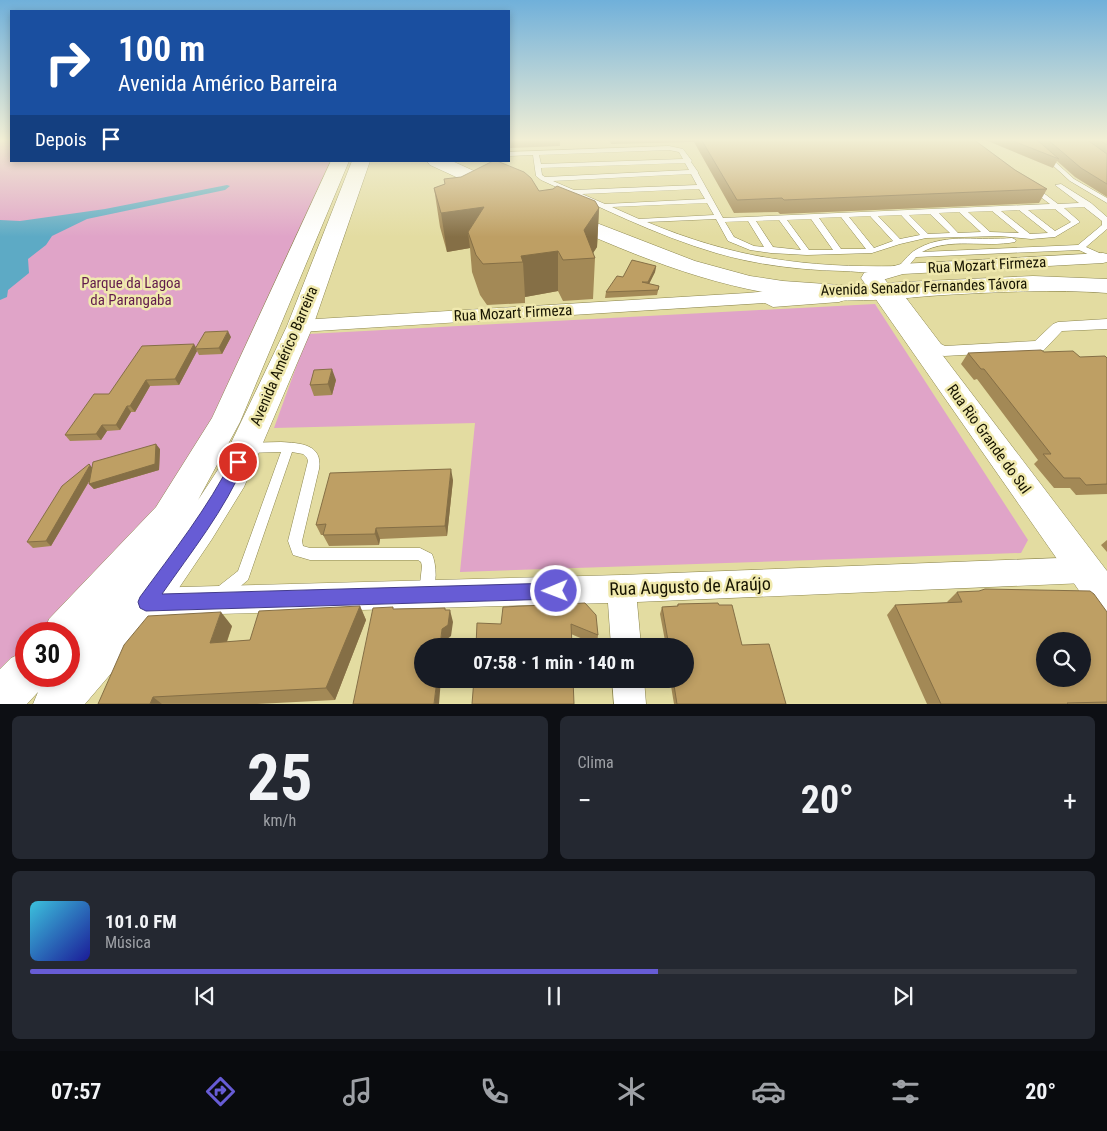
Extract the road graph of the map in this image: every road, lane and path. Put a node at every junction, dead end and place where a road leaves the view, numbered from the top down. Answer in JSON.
{"nodes":[{"id":1,"x":335,"y":172,"type":"edge"},
{"id":2,"x":357,"y":172,"type":"edge"},
{"id":3,"x":471,"y":172,"type":"edge"},
{"id":4,"x":485,"y":172,"type":"edge"},
{"id":5,"x":539,"y":172,"type":"edge"},
{"id":6,"x":695,"y":172,"type":"joint"},
{"id":7,"x":1063,"y":172,"type":"edge"},
{"id":8,"x":1031,"y":186,"type":"edge"},
{"id":9,"x":1059,"y":186,"type":"dead end"},
{"id":10,"x":703,"y":187,"type":"junction"},
{"id":11,"x":527,"y":189,"type":"junction"},
{"id":12,"x":572,"y":192,"type":"junction"},
{"id":13,"x":710,"y":201,"type":"junction"},
{"id":14,"x":1107,"y":201,"type":"edge"},
{"id":15,"x":605,"y":205,"type":"junction"},
{"id":16,"x":1088,"y":205,"type":"junction"},
{"id":17,"x":1058,"y":207,"type":"junction"},
{"id":18,"x":544,"y":208,"type":"edge"},
{"id":19,"x":1021,"y":208,"type":"junction"},
{"id":20,"x":994,"y":209,"type":"junction"},
{"id":21,"x":961,"y":210,"type":"junction"},
{"id":22,"x":932,"y":211,"type":"junction"},
{"id":23,"x":902,"y":212,"type":"junction"},
{"id":24,"x":872,"y":214,"type":"junction"},
{"id":25,"x":842,"y":215,"type":"junction"},
{"id":26,"x":813,"y":216,"type":"junction"},
{"id":27,"x":781,"y":217,"type":"junction"},
{"id":28,"x":720,"y":218,"type":"junction"},
{"id":29,"x":751,"y":218,"type":"junction"},
{"id":30,"x":639,"y":220,"type":"junction"},
{"id":31,"x":988,"y":234,"type":"junction"},
{"id":32,"x":956,"y":235,"type":"junction"},
{"id":33,"x":1055,"y":235,"type":"junction"},
{"id":34,"x":926,"y":236,"type":"junction"},
{"id":35,"x":1028,"y":237,"type":"junction"},
{"id":36,"x":898,"y":242,"type":"junction"},
{"id":37,"x":1080,"y":247,"type":"junction"},
{"id":38,"x":771,"y":250,"type":"junction"},
{"id":39,"x":872,"y":251,"type":"junction"},
{"id":40,"x":839,"y":252,"type":"junction"},
{"id":41,"x":807,"y":253,"type":"junction"},
{"id":42,"x":914,"y":255,"type":"junction"},
{"id":43,"x":1106,"y":264,"type":"edge"},
{"id":44,"x":900,"y":269,"type":"junction"},
{"id":45,"x":873,"y":280,"type":"junction"},
{"id":46,"x":1107,"y":286,"type":"edge"},
{"id":47,"x":789,"y":289,"type":"junction"},
{"id":48,"x":1107,"y":290,"type":"edge"},
{"id":49,"x":853,"y":293,"type":"junction"},
{"id":50,"x":726,"y":300,"type":"junction"},
{"id":51,"x":1107,"y":324,"type":"edge"},
{"id":52,"x":300,"y":326,"type":"junction"},
{"id":53,"x":288,"y":447,"type":"junction"},
{"id":54,"x":244,"y":448,"type":"junction"},
{"id":55,"x":1085,"y":570,"type":"junction"},
{"id":56,"x":621,"y":589,"type":"junction"},
{"id":57,"x":426,"y":594,"type":"junction"},
{"id":58,"x":1107,"y":600,"type":"edge"},
{"id":59,"x":212,"y":601,"type":"junction"},
{"id":60,"x":146,"y":602,"type":"junction"},
{"id":61,"x":75,"y":622,"type":"edge"},
{"id":62,"x":625,"y":638,"type":"edge"},
{"id":63,"x":103,"y":650,"type":"junction"},
{"id":64,"x":15,"y":684,"type":"edge"},
{"id":65,"x":629,"y":688,"type":"edge"},
{"id":66,"x":0,"y":700,"type":"edge"},
{"id":67,"x":55,"y":704,"type":"edge"},
{"id":68,"x":86,"y":704,"type":"edge"},
{"id":69,"x":630,"y":704,"type":"edge"}],
"edges":[{"from":1,"to":61,"type":"main road","name":"Avenida Américo Barreira"},
{"from":2,"to":52,"type":"main road","name":"Avenida Américo Barreira"},
{"from":3,"to":11,"type":"main road","name":"Avenida Senador Fernandes Távora"},
{"from":4,"to":11,"type":"main road","name":"Avenida Senador Fernandes Távora"},
{"from":5,"to":11,"type":"lane"},
{"from":6,"to":10,"type":"lane"},
{"from":6,"to":11,"type":"lane"},
{"from":7,"to":14,"type":"lane"},
{"from":8,"to":17,"type":"lane"},
{"from":9,"to":16,"type":"lane"},
{"from":10,"to":12,"type":"lane"},
{"from":10,"to":13,"type":"lane"},
{"from":11,"to":12,"type":"lane"},
{"from":11,"to":45,"type":"main road","name":"Avenida Senador Fernandes Távora"},
{"from":12,"to":15,"type":"lane"},
{"from":13,"to":15,"type":"lane"},
{"from":13,"to":28,"type":"lane"},
{"from":15,"to":30,"type":"lane"},
{"from":16,"to":17,"type":"lane"},
{"from":16,"to":37,"type":"lane"},
{"from":17,"to":19,"type":"lane"},
{"from":17,"to":33,"type":"lane"},
{"from":18,"to":47,"type":"main road","name":"Avenida Senador Fernandes Távora"},
{"from":19,"to":20,"type":"lane"},
{"from":19,"to":33,"type":"lane"},
{"from":20,"to":21,"type":"lane"},
{"from":20,"to":35,"type":"lane"},
{"from":21,"to":22,"type":"lane"},
{"from":21,"to":31,"type":"lane"},
{"from":22,"to":23,"type":"lane"},
{"from":22,"to":32,"type":"lane"},
{"from":23,"to":24,"type":"lane"},
{"from":23,"to":34,"type":"lane"},
{"from":24,"to":25,"type":"lane"},
{"from":24,"to":36,"type":"lane"},
{"from":25,"to":26,"type":"lane"},
{"from":25,"to":39,"type":"lane"},
{"from":26,"to":27,"type":"lane"},
{"from":26,"to":40,"type":"lane"},
{"from":27,"to":29,"type":"lane"},
{"from":27,"to":41,"type":"lane"},
{"from":28,"to":29,"type":"lane"},
{"from":28,"to":30,"type":"lane"},
{"from":28,"to":38,"type":"lane"},
{"from":29,"to":38,"type":"lane"},
{"from":30,"to":45,"type":"lane"},
{"from":31,"to":32,"type":"lane"},
{"from":31,"to":35,"type":"lane"},
{"from":32,"to":34,"type":"lane"},
{"from":33,"to":35,"type":"lane"},
{"from":34,"to":36,"type":"lane"},
{"from":35,"to":42,"type":"lane"},
{"from":36,"to":39,"type":"lane"},
{"from":37,"to":42,"type":"lane"},
{"from":37,"to":43,"type":"lane"},
{"from":38,"to":41,"type":"lane"},
{"from":39,"to":40,"type":"lane"},
{"from":40,"to":41,"type":"lane"},
{"from":42,"to":44,"type":"lane"},
{"from":43,"to":44,"type":"street","name":"Rua Mozart Firmeza"},
{"from":43,"to":45,"type":"main road","name":"Avenida Senador Fernandes Távora"},
{"from":44,"to":45,"type":"street","name":"Rua Mozart Firmeza"},
{"from":45,"to":46,"type":"main road","name":"Avenida Senador Fernandes Távora"},
{"from":45,"to":49,"type":"main road","name":"Avenida Senador Fernandes Távora"},
{"from":45,"to":55,"type":"street","name":"Rua Rio Grande do Sul"},
{"from":47,"to":49,"type":"main road","name":"Avenida Senador Fernandes Távora"},
{"from":47,"to":50,"type":"street","name":"Rua Mozart Firmeza"},
{"from":48,"to":51,"type":"street"},
{"from":49,"to":50,"type":"street","name":"Rua Mozart Firmeza"},
{"from":50,"to":52,"type":"street","name":"Rua Mozart Firmeza"},
{"from":52,"to":54,"type":"main road","name":"Avenida Américo Barreira"},
{"from":53,"to":54,"type":"lane"},
{"from":53,"to":57,"type":"lane"},
{"from":53,"to":59,"type":"lane"},
{"from":54,"to":60,"type":"main road","name":"Avenida Américo Barreira"},
{"from":55,"to":56,"type":"street","name":"Rua Augusto de Araújo"},
{"from":55,"to":58,"type":"street","name":"Rua Rio Grande do Sul"},
{"from":56,"to":57,"type":"street","name":"Rua Augusto de Araújo"},
{"from":56,"to":62,"type":"street"},
{"from":57,"to":59,"type":"street","name":"Rua Augusto de Araújo"},
{"from":59,"to":60,"type":"street","name":"Rua Augusto de Araújo"},
{"from":60,"to":63,"type":"main road","name":"Avenida Américo Barreira"},
{"from":63,"to":67,"type":"main road","name":"Avenida Américo Barreira"},
{"from":63,"to":68,"type":"street"},
{"from":64,"to":66,"type":"main road"},
{"from":65,"to":69,"type":"street"}]}
